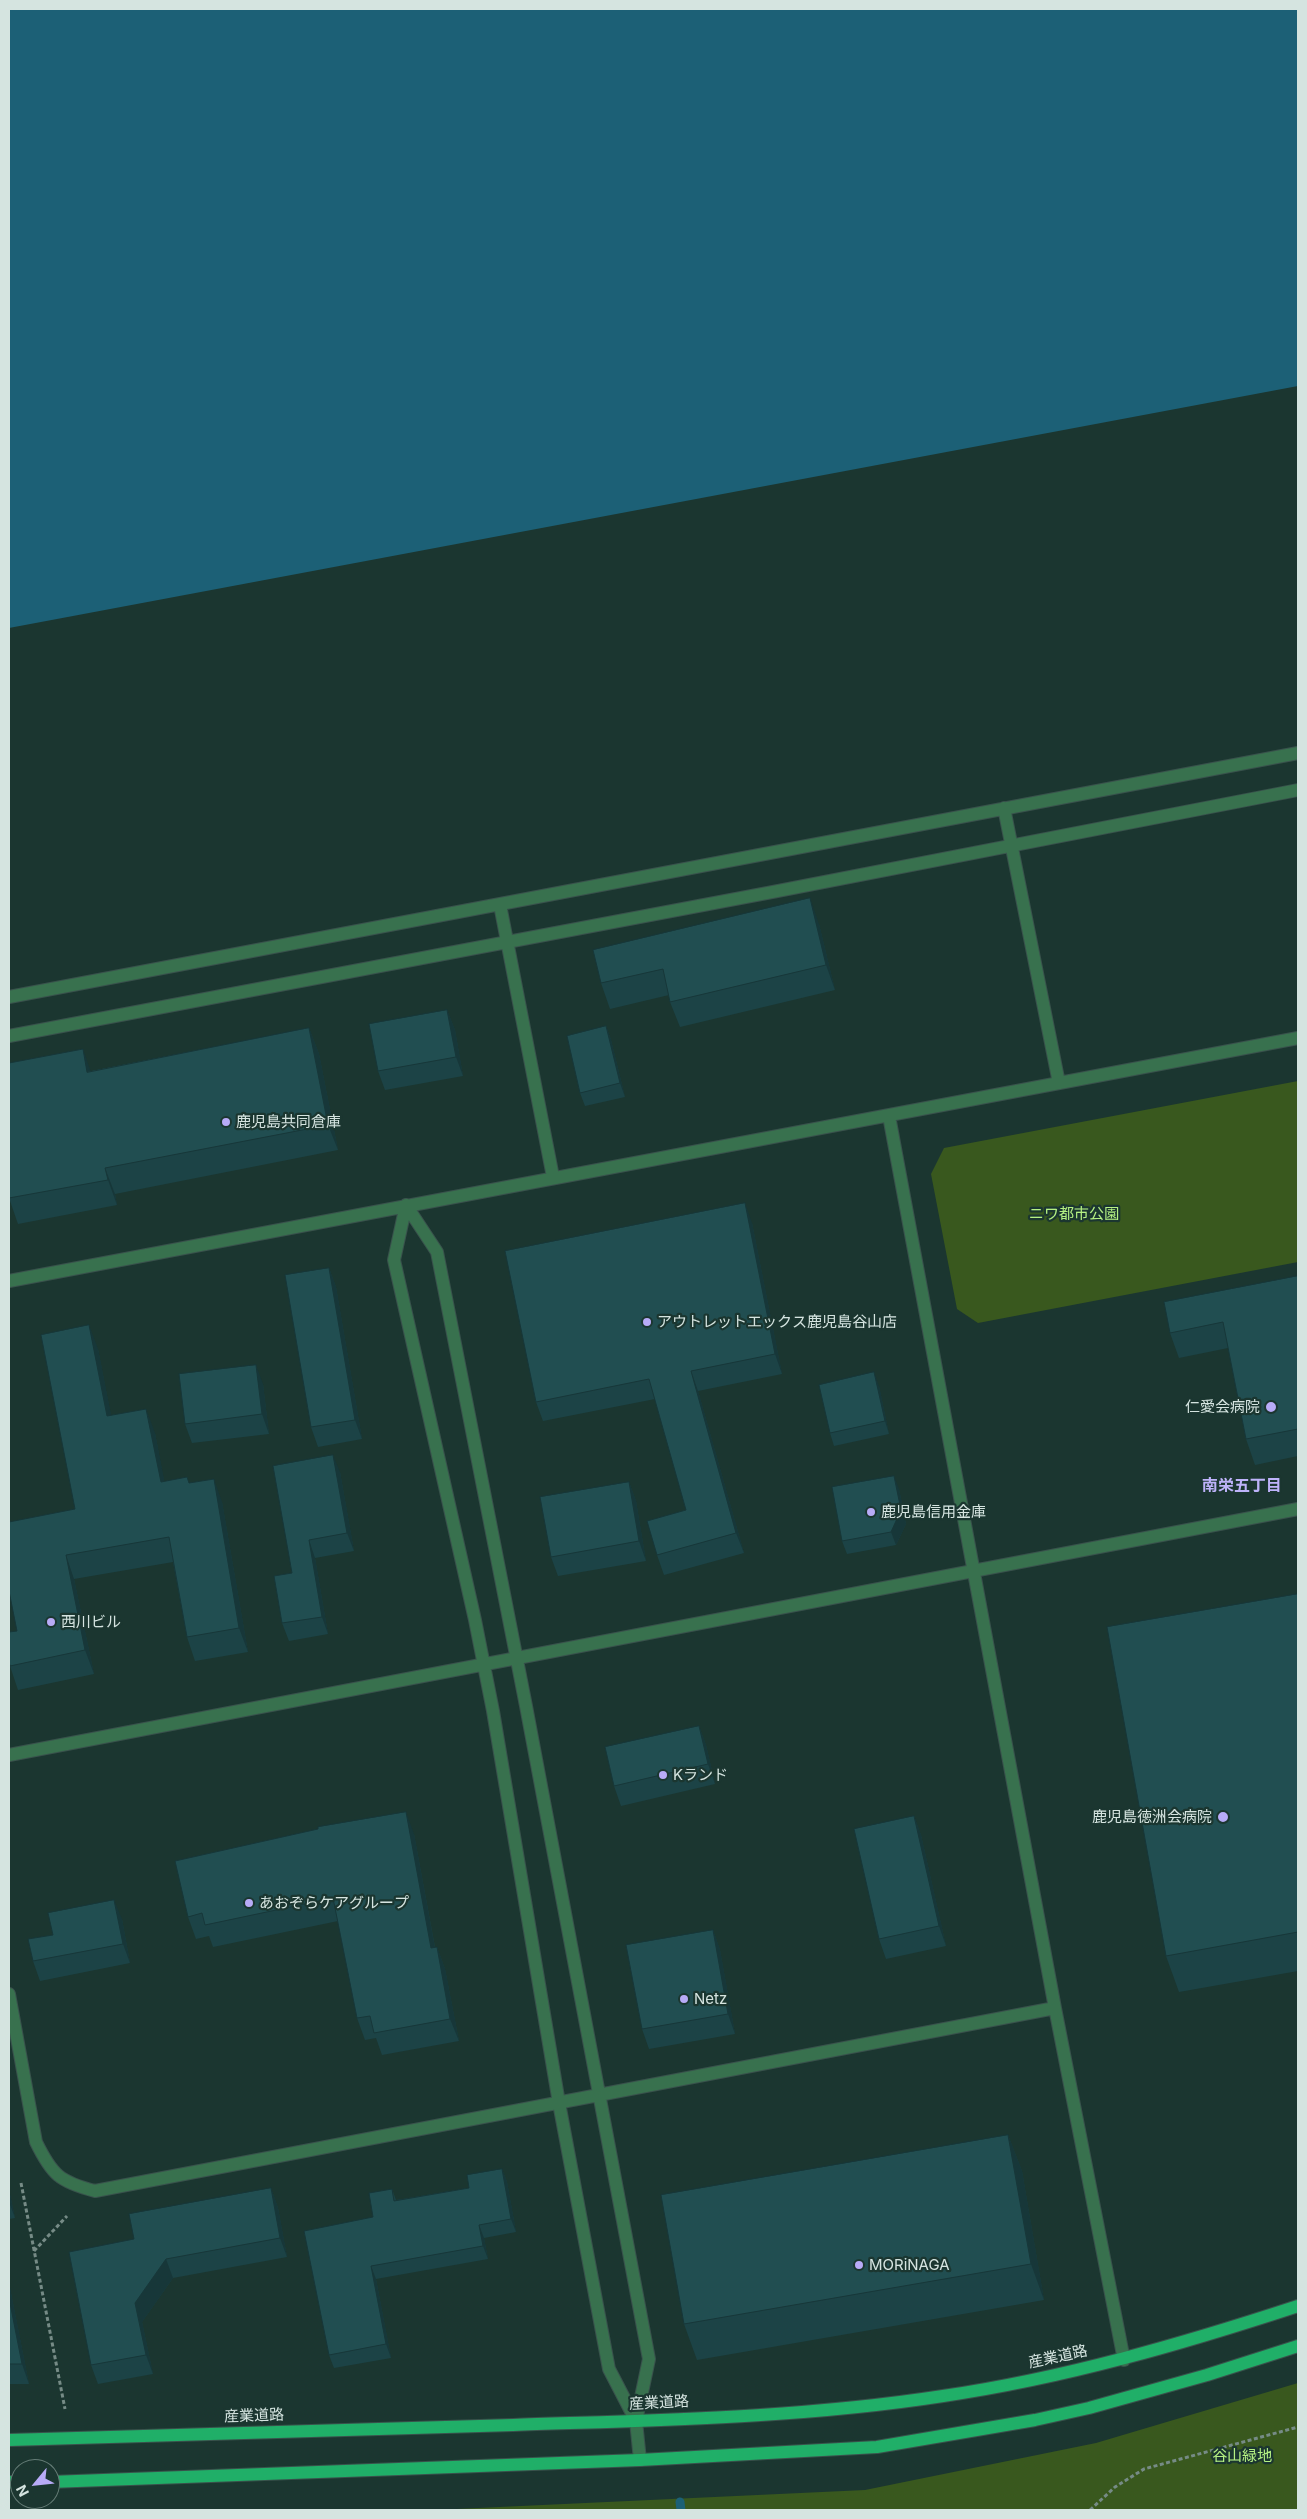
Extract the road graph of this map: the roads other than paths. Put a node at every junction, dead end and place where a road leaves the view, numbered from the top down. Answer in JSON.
{"nodes":[{"id":1,"x":1298,"y":753,"type":"edge"},
{"id":2,"x":1298,"y":790,"type":"edge"},
{"id":3,"x":1004,"y":808,"type":"junction"},
{"id":4,"x":1013,"y":848,"type":"junction"},
{"id":5,"x":500,"y":905,"type":"junction"},
{"id":6,"x":507,"y":941,"type":"junction"},
{"id":7,"x":9,"y":997,"type":"edge"},
{"id":8,"x":9,"y":1036,"type":"edge"},
{"id":9,"x":1298,"y":1038,"type":"edge"},
{"id":10,"x":1059,"y":1083,"type":"junction"},
{"id":11,"x":889,"y":1116,"type":"junction"},
{"id":12,"x":553,"y":1177,"type":"junction"},
{"id":13,"x":406,"y":1205,"type":"junction"},
{"id":14,"x":9,"y":1281,"type":"edge"},
{"id":15,"x":1298,"y":1509,"type":"edge"},
{"id":16,"x":974,"y":1572,"type":"junction"},
{"id":17,"x":517,"y":1658,"type":"junction"},
{"id":18,"x":484,"y":1666,"type":"junction"},
{"id":19,"x":9,"y":1755,"type":"edge"},
{"id":20,"x":9,"y":1994,"type":"edge"},
{"id":21,"x":1055,"y":2008,"type":"junction"},
{"id":22,"x":600,"y":2095,"type":"junction"},
{"id":23,"x":559,"y":2103,"type":"junction"},
{"id":24,"x":1298,"y":2306,"type":"edge"},
{"id":25,"x":1298,"y":2346,"type":"edge"},
{"id":26,"x":1124,"y":2360,"type":"junction"},
{"id":27,"x":636,"y":2421,"type":"junction"},
{"id":28,"x":9,"y":2440,"type":"edge"},
{"id":29,"x":640,"y":2460,"type":"junction"},
{"id":30,"x":60,"y":2482,"type":"edge"}],
"edges":[{"from":1,"to":3,"type":"street"},
{"from":2,"to":4,"type":"street"},
{"from":3,"to":4,"type":"street"},
{"from":3,"to":5,"type":"street"},
{"from":4,"to":6,"type":"street"},
{"from":4,"to":10,"type":"street"},
{"from":5,"to":6,"type":"street"},
{"from":5,"to":7,"type":"street"},
{"from":6,"to":8,"type":"street"},
{"from":6,"to":12,"type":"street"},
{"from":9,"to":10,"type":"street"},
{"from":10,"to":11,"type":"street"},
{"from":11,"to":12,"type":"street"},
{"from":11,"to":16,"type":"street"},
{"from":12,"to":13,"type":"street"},
{"from":13,"to":14,"type":"street"},
{"from":13,"to":17,"type":"street"},
{"from":13,"to":18,"type":"street"},
{"from":15,"to":16,"type":"street"},
{"from":16,"to":17,"type":"street"},
{"from":16,"to":21,"type":"street"},
{"from":17,"to":18,"type":"street"},
{"from":17,"to":22,"type":"street"},
{"from":18,"to":19,"type":"street"},
{"from":18,"to":23,"type":"street"},
{"from":20,"to":23,"type":"street"},
{"from":21,"to":22,"type":"street"},
{"from":21,"to":26,"type":"street"},
{"from":22,"to":23,"type":"street"},
{"from":22,"to":27,"type":"street"},
{"from":23,"to":27,"type":"street"},
{"from":24,"to":26,"type":"main road","name":"産業道路"},
{"from":25,"to":29,"type":"main road"},
{"from":26,"to":27,"type":"main road","name":"産業道路"},
{"from":27,"to":28,"type":"main road","name":"産業道路"},
{"from":27,"to":29,"type":"street"},
{"from":29,"to":30,"type":"main road"}]}
